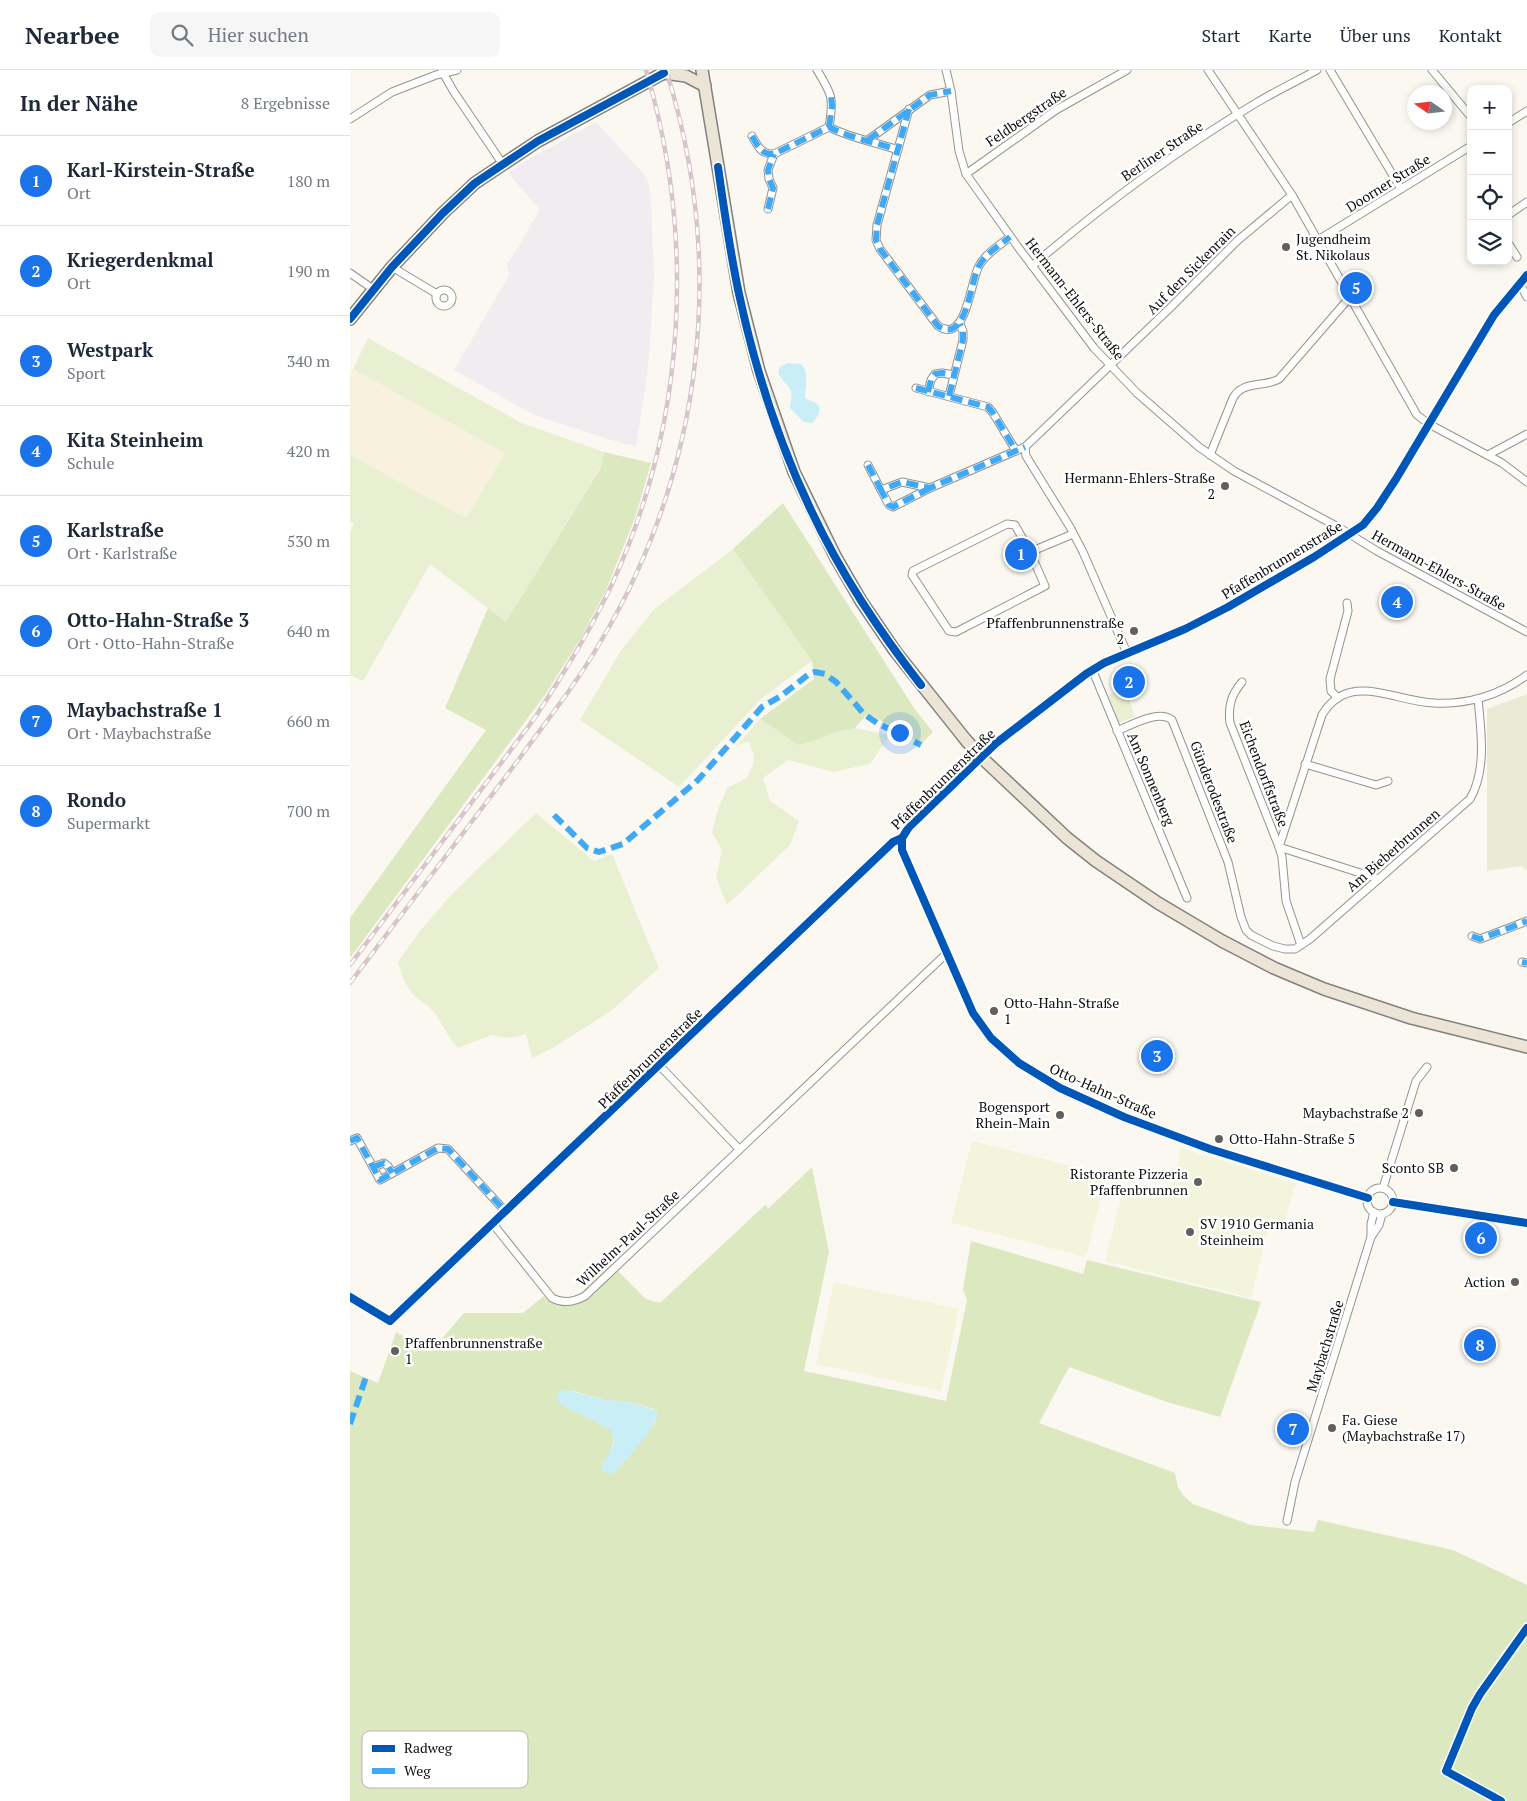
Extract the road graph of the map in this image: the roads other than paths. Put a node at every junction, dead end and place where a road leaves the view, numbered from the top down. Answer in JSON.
{"nodes":[{"id":1,"x":457,"y":70,"type":"edge"},
{"id":2,"x":702,"y":70,"type":"edge"},
{"id":3,"x":817,"y":70,"type":"edge"},
{"id":4,"x":946,"y":70,"type":"edge"},
{"id":5,"x":1127,"y":70,"type":"edge"},
{"id":6,"x":1208,"y":70,"type":"edge"},
{"id":7,"x":1317,"y":70,"type":"edge"},
{"id":8,"x":1330,"y":70,"type":"edge"},
{"id":9,"x":1432,"y":70,"type":"edge"},
{"id":10,"x":667,"y":71,"type":"edge"},
{"id":11,"x":443,"y":72,"type":"edge"},
{"id":12,"x":704,"y":86,"type":"junction"},
{"id":13,"x":951,"y":91,"type":"junction"},
{"id":14,"x":910,"y":108,"type":"junction"},
{"id":15,"x":1527,"y":111,"type":"edge"},
{"id":16,"x":1467,"y":112,"type":"edge"},
{"id":17,"x":1238,"y":115,"type":"junction"},
{"id":18,"x":350,"y":120,"type":"edge"},
{"id":19,"x":1512,"y":120,"type":"edge"},
{"id":20,"x":829,"y":127,"type":"junction"},
{"id":21,"x":752,"y":136,"type":"dead end"},
{"id":22,"x":868,"y":140,"type":"junction"},
{"id":23,"x":1467,"y":148,"type":"edge"},
{"id":24,"x":898,"y":150,"type":"junction"},
{"id":25,"x":774,"y":154,"type":"junction"},
{"id":26,"x":502,"y":163,"type":"junction"},
{"id":27,"x":966,"y":174,"type":"junction"},
{"id":28,"x":1401,"y":188,"type":"junction"},
{"id":29,"x":1292,"y":195,"type":"junction"},
{"id":30,"x":1527,"y":202,"type":"edge"},
{"id":31,"x":768,"y":210,"type":"dead end"},
{"id":32,"x":1512,"y":212,"type":"edge"},
{"id":33,"x":1010,"y":237,"type":"junction"},
{"id":34,"x":1318,"y":240,"type":"junction"},
{"id":35,"x":1512,"y":249,"type":"edge"},
{"id":36,"x":1517,"y":257,"type":"dead end"},
{"id":37,"x":1032,"y":266,"type":"junction"},
{"id":38,"x":392,"y":267,"type":"junction"},
{"id":39,"x":350,"y":273,"type":"edge"},
{"id":40,"x":1527,"y":276,"type":"edge"},
{"id":41,"x":1520,"y":284,"type":"junction"},
{"id":42,"x":373,"y":289,"type":"junction"},
{"id":43,"x":437,"y":294,"type":"dead end"},
{"id":44,"x":1350,"y":297,"type":"junction"},
{"id":45,"x":1527,"y":297,"type":"edge"},
{"id":46,"x":350,"y":319,"type":"edge"},
{"id":47,"x":960,"y":324,"type":"junction"},
{"id":48,"x":1109,"y":366,"type":"junction"},
{"id":49,"x":954,"y":375,"type":"junction"},
{"id":50,"x":916,"y":388,"type":"dead end"},
{"id":51,"x":928,"y":392,"type":"junction"},
{"id":52,"x":948,"y":396,"type":"junction"},
{"id":53,"x":1429,"y":424,"type":"junction"},
{"id":54,"x":1527,"y":434,"type":"edge"},
{"id":55,"x":1025,"y":447,"type":"junction"},
{"id":56,"x":1016,"y":451,"type":"junction"},
{"id":57,"x":1210,"y":455,"type":"junction"},
{"id":58,"x":1488,"y":455,"type":"junction"},
{"id":59,"x":868,"y":464,"type":"dead end"},
{"id":60,"x":1527,"y":482,"type":"edge"},
{"id":61,"x":930,"y":488,"type":"junction"},
{"id":62,"x":881,"y":490,"type":"junction"},
{"id":63,"x":1073,"y":534,"type":"junction"},
{"id":64,"x":1350,"y":534,"type":"junction"},
{"id":65,"x":1030,"y":552,"type":"junction"},
{"id":66,"x":1347,"y":603,"type":"dead end"},
{"id":67,"x":1527,"y":632,"type":"edge"},
{"id":68,"x":1127,"y":653,"type":"junction"},
{"id":69,"x":1092,"y":670,"type":"junction"},
{"id":70,"x":1527,"y":675,"type":"edge"},
{"id":71,"x":1242,"y":682,"type":"dead end"},
{"id":72,"x":1338,"y":698,"type":"junction"},
{"id":73,"x":1478,"y":699,"type":"junction"},
{"id":74,"x":1117,"y":731,"type":"junction"},
{"id":75,"x":980,"y":757,"type":"junction"},
{"id":76,"x":1305,"y":764,"type":"junction"},
{"id":77,"x":1388,"y":781,"type":"dead end"},
{"id":78,"x":902,"y":838,"type":"junction"},
{"id":79,"x":1279,"y":847,"type":"junction"},
{"id":80,"x":1379,"y":879,"type":"junction"},
{"id":81,"x":1187,"y":898,"type":"dead end"},
{"id":82,"x":1527,"y":921,"type":"edge"},
{"id":83,"x":1472,"y":936,"type":"dead end"},
{"id":84,"x":1301,"y":945,"type":"junction"},
{"id":85,"x":946,"y":954,"type":"junction"},
{"id":86,"x":1527,"y":1046,"type":"edge"},
{"id":87,"x":660,"y":1066,"type":"junction"},
{"id":88,"x":1427,"y":1067,"type":"dead end"},
{"id":89,"x":350,"y":1142,"type":"edge"},
{"id":90,"x":740,"y":1149,"type":"junction"},
{"id":91,"x":373,"y":1167,"type":"junction"},
{"id":92,"x":392,"y":1173,"type":"junction"},
{"id":93,"x":1383,"y":1188,"type":"junction"},
{"id":94,"x":1368,"y":1198,"type":"junction"},
{"id":95,"x":1393,"y":1202,"type":"junction"},
{"id":96,"x":506,"y":1212,"type":"junction"},
{"id":97,"x":1374,"y":1212,"type":"junction"},
{"id":98,"x":1382,"y":1214,"type":"junction"},
{"id":99,"x":1527,"y":1223,"type":"edge"},
{"id":100,"x":493,"y":1224,"type":"junction"},
{"id":101,"x":1371,"y":1237,"type":"junction"},
{"id":102,"x":350,"y":1296,"type":"edge"},
{"id":103,"x":1288,"y":1521,"type":"dead end"}],
"edges":[{"from":1,"to":11,"type":"street"},
{"from":2,"to":12,"type":"main road"},
{"from":3,"to":20,"type":"street"},
{"from":4,"to":13,"type":"street","name":"Hermann-Ehlers-Straße"},
{"from":5,"to":27,"type":"street","name":"Feldbergstraße"},
{"from":6,"to":17,"type":"street"},
{"from":7,"to":17,"type":"street","name":"Berliner Straße"},
{"from":8,"to":28,"type":"street"},
{"from":9,"to":16,"type":"street"},
{"from":10,"to":12,"type":"main road"},
{"from":10,"to":26,"type":"main road"},
{"from":11,"to":18,"type":"street"},
{"from":11,"to":26,"type":"street"},
{"from":12,"to":75,"type":"main road"},
{"from":13,"to":14,"type":"street"},
{"from":13,"to":27,"type":"street","name":"Hermann-Ehlers-Straße"},
{"from":14,"to":22,"type":"street"},
{"from":14,"to":24,"type":"street"},
{"from":15,"to":19,"type":"street"},
{"from":17,"to":29,"type":"street"},
{"from":17,"to":37,"type":"street","name":"Berliner Straße"},
{"from":20,"to":22,"type":"street"},
{"from":20,"to":25,"type":"street"},
{"from":21,"to":25,"type":"street"},
{"from":22,"to":24,"type":"street"},
{"from":23,"to":28,"type":"street","name":"Doorner Straße"},
{"from":24,"to":47,"type":"street"},
{"from":25,"to":31,"type":"street"},
{"from":26,"to":38,"type":"main road"},
{"from":27,"to":33,"type":"street","name":"Hermann-Ehlers-Straße"},
{"from":28,"to":34,"type":"street","name":"Doorner Straße"},
{"from":29,"to":34,"type":"street"},
{"from":29,"to":48,"type":"street","name":"Auf den Sickenrain"},
{"from":30,"to":32,"type":"street"},
{"from":33,"to":37,"type":"street","name":"Hermann-Ehlers-Straße"},
{"from":33,"to":47,"type":"street"},
{"from":34,"to":44,"type":"street"},
{"from":35,"to":36,"type":"street"},
{"from":37,"to":48,"type":"street","name":"Hermann-Ehlers-Straße"},
{"from":38,"to":42,"type":"main road"},
{"from":38,"to":43,"type":"street"},
{"from":39,"to":42,"type":"street"},
{"from":40,"to":41,"type":"street","name":"Pfaffenbrunnenstraße"},
{"from":41,"to":45,"type":"street"},
{"from":41,"to":53,"type":"street","name":"Pfaffenbrunnenstraße"},
{"from":42,"to":46,"type":"main road"},
{"from":44,"to":53,"type":"street"},
{"from":44,"to":57,"type":"street"},
{"from":47,"to":49,"type":"street"},
{"from":48,"to":55,"type":"street","name":"Auf den Sickenrain"},
{"from":48,"to":57,"type":"street","name":"Hermann-Ehlers-Straße"},
{"from":49,"to":51,"type":"street"},
{"from":49,"to":52,"type":"street"},
{"from":50,"to":51,"type":"street"},
{"from":51,"to":52,"type":"street"},
{"from":52,"to":56,"type":"street"},
{"from":53,"to":58,"type":"street"},
{"from":53,"to":64,"type":"street","name":"Pfaffenbrunnenstraße"},
{"from":54,"to":58,"type":"street"},
{"from":55,"to":56,"type":"street","name":"Auf den Sickenrain"},
{"from":55,"to":63,"type":"street"},
{"from":56,"to":61,"type":"street","name":"Auf den Sickenrain"},
{"from":57,"to":64,"type":"street","name":"Hermann-Ehlers-Straße"},
{"from":58,"to":60,"type":"street"},
{"from":59,"to":62,"type":"street"},
{"from":61,"to":62,"type":"street"},
{"from":61,"to":62,"type":"street","name":"Auf den Sickenrain"},
{"from":63,"to":65,"type":"street"},
{"from":63,"to":68,"type":"street"},
{"from":64,"to":67,"type":"street","name":"Hermann-Ehlers-Straße"},
{"from":64,"to":68,"type":"street","name":"Pfaffenbrunnenstraße"},
{"from":65,"to":65,"type":"street"},
{"from":66,"to":72,"type":"street"},
{"from":68,"to":69,"type":"street","name":"Pfaffenbrunnenstraße"},
{"from":69,"to":74,"type":"street","name":"Am Sonnenberg"},
{"from":69,"to":75,"type":"street","name":"Pfaffenbrunnenstraße"},
{"from":70,"to":73,"type":"street"},
{"from":71,"to":79,"type":"street","name":"Eichendorffstraße"},
{"from":72,"to":73,"type":"street"},
{"from":72,"to":76,"type":"street"},
{"from":73,"to":80,"type":"street","name":"Am Bieberbrunnen"},
{"from":74,"to":81,"type":"street","name":"Am Sonnenberg"},
{"from":74,"to":84,"type":"street","name":"Günderodestraße"},
{"from":75,"to":78,"type":"street","name":"Pfaffenbrunnenstraße"},
{"from":75,"to":86,"type":"main road"},
{"from":76,"to":77,"type":"street"},
{"from":76,"to":79,"type":"street"},
{"from":78,"to":85,"type":"street","name":"Otto-Hahn-Straße"},
{"from":78,"to":87,"type":"street","name":"Pfaffenbrunnenstraße"},
{"from":79,"to":80,"type":"street"},
{"from":79,"to":84,"type":"street","name":"Eichendorffstraße"},
{"from":80,"to":84,"type":"street","name":"Am Bieberbrunnen"},
{"from":82,"to":83,"type":"street"},
{"from":85,"to":90,"type":"street","name":"Wilhelm-Paul-Straße"},
{"from":85,"to":94,"type":"street","name":"Otto-Hahn-Straße"},
{"from":87,"to":90,"type":"street"},
{"from":87,"to":96,"type":"street","name":"Pfaffenbrunnenstraße"},
{"from":88,"to":93,"type":"street"},
{"from":89,"to":91,"type":"street"},
{"from":90,"to":100,"type":"street","name":"Wilhelm-Paul-Straße"},
{"from":91,"to":92,"type":"street"},
{"from":91,"to":92,"type":"street"},
{"from":92,"to":96,"type":"street"},
{"from":93,"to":94,"type":"street"},
{"from":93,"to":95,"type":"street"},
{"from":94,"to":97,"type":"street"},
{"from":95,"to":98,"type":"street"},
{"from":95,"to":99,"type":"street"},
{"from":96,"to":100,"type":"street","name":"Pfaffenbrunnenstraße"},
{"from":97,"to":98,"type":"street"},
{"from":97,"to":101,"type":"street","name":"Maybachstraße"},
{"from":98,"to":101,"type":"street","name":"Maybachstraße"},
{"from":100,"to":102,"type":"street","name":"Pfaffenbrunnenstraße"},
{"from":101,"to":103,"type":"street","name":"Maybachstraße"}]}
